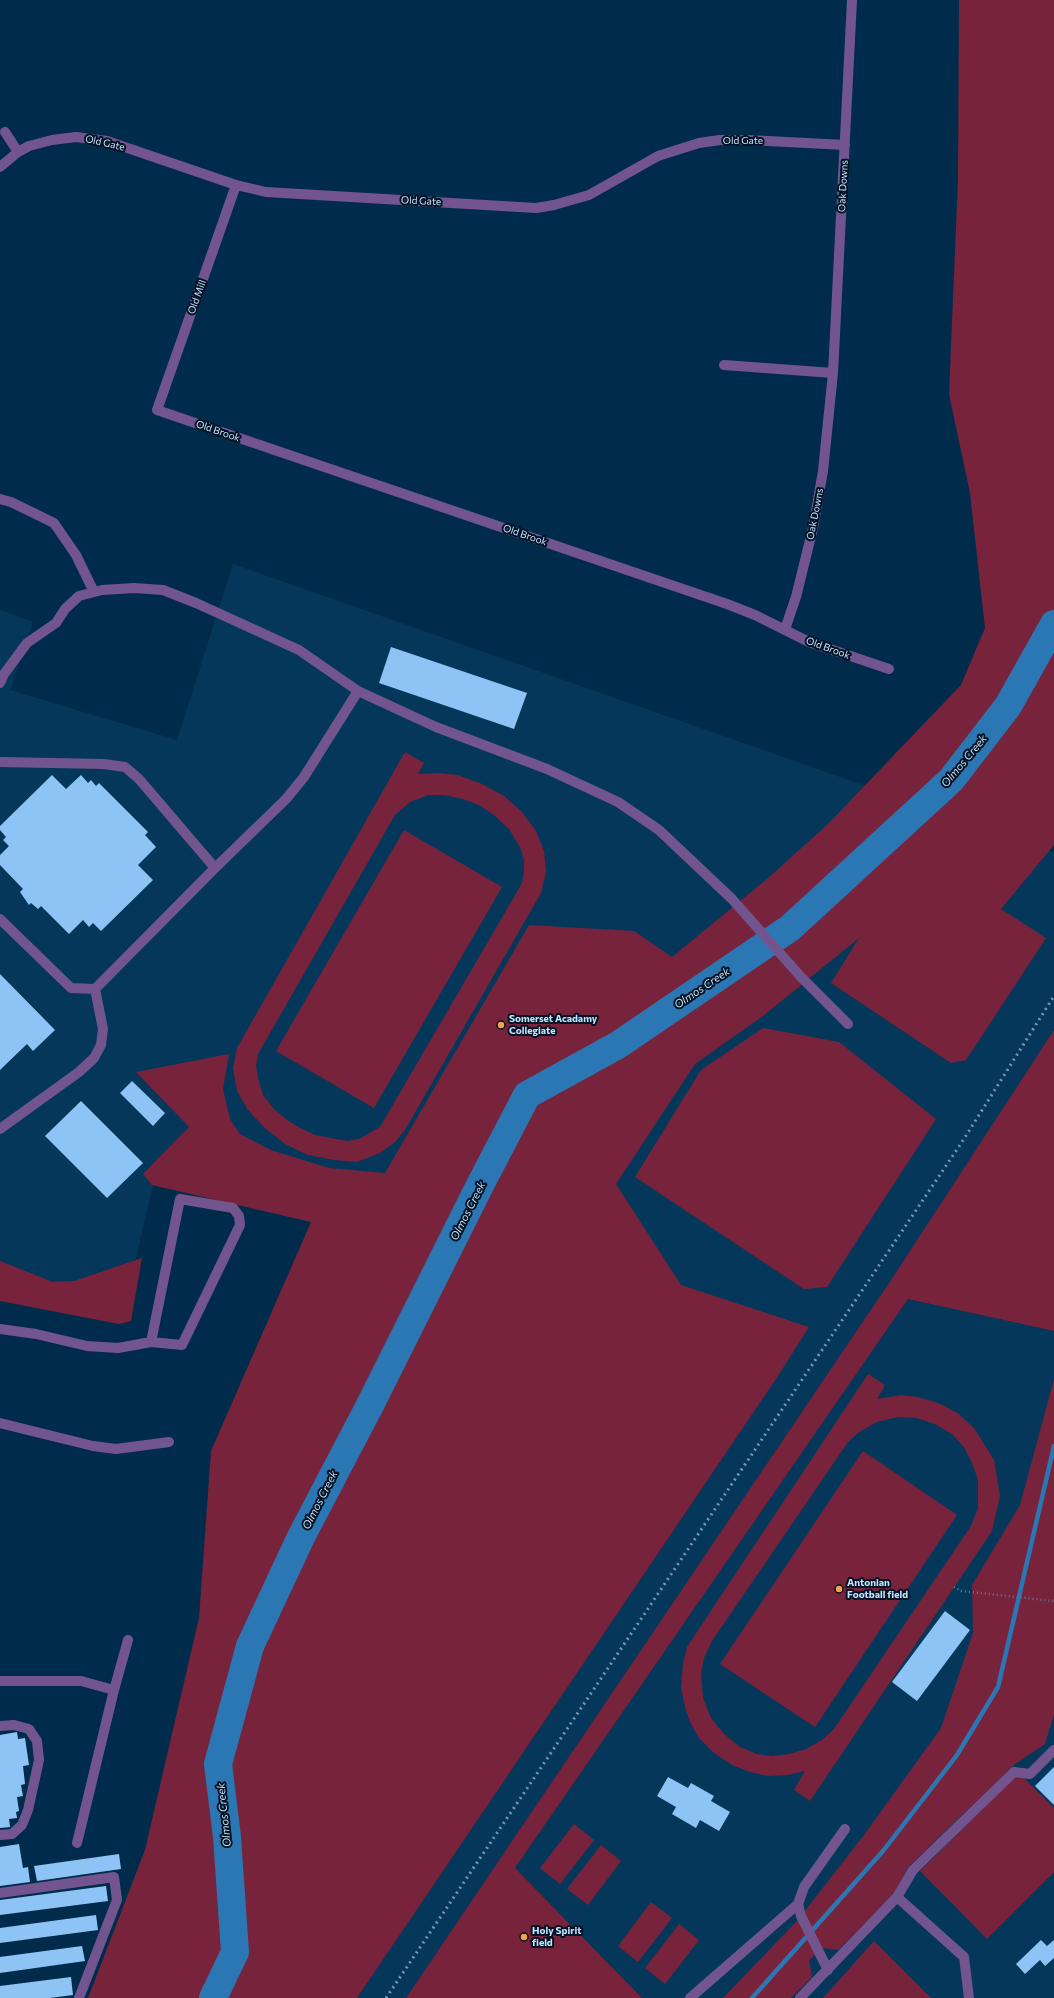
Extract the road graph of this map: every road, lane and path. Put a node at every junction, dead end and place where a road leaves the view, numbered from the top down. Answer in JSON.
{"nodes":[{"id":1,"x":852,"y":0,"type":"edge"},
{"id":2,"x":5,"y":132,"type":"dead end"},
{"id":3,"x":845,"y":145,"type":"junction"},
{"id":4,"x":18,"y":152,"type":"junction"},
{"id":5,"x":0,"y":168,"type":"edge"},
{"id":6,"x":236,"y":185,"type":"junction"},
{"id":7,"x":724,"y":365,"type":"dead end"},
{"id":8,"x":833,"y":373,"type":"junction"},
{"id":9,"x":157,"y":410,"type":"joint"},
{"id":10,"x":0,"y":500,"type":"edge"},
{"id":11,"x":94,"y":592,"type":"junction"},
{"id":12,"x":785,"y":629,"type":"junction"},
{"id":13,"x":889,"y":669,"type":"dead end"},
{"id":14,"x":0,"y":683,"type":"edge"},
{"id":15,"x":358,"y":691,"type":"junction"},
{"id":16,"x":0,"y":762,"type":"edge"},
{"id":17,"x":215,"y":868,"type":"junction"},
{"id":18,"x":0,"y":918,"type":"edge"},
{"id":19,"x":95,"y":989,"type":"junction"},
{"id":20,"x":848,"y":1024,"type":"dead end"},
{"id":21,"x":0,"y":1129,"type":"edge"},
{"id":22,"x":0,"y":1329,"type":"edge"},
{"id":23,"x":151,"y":1342,"type":"junction"},
{"id":24,"x":0,"y":1423,"type":"edge"},
{"id":25,"x":169,"y":1442,"type":"dead end"},
{"id":26,"x":954,"y":1587,"type":"dead end"},
{"id":27,"x":1054,"y":1601,"type":"edge"},
{"id":28,"x":128,"y":1640,"type":"dead end"},
{"id":29,"x":0,"y":1681,"type":"edge"},
{"id":30,"x":114,"y":1690,"type":"junction"},
{"id":31,"x":0,"y":1726,"type":"edge"},
{"id":32,"x":1054,"y":1750,"type":"edge"},
{"id":33,"x":845,"y":1829,"type":"dead end"},
{"id":34,"x":0,"y":1835,"type":"edge"},
{"id":35,"x":77,"y":1843,"type":"dead end"},
{"id":36,"x":0,"y":1893,"type":"edge"},
{"id":37,"x":897,"y":1897,"type":"junction"},
{"id":38,"x":798,"y":1904,"type":"junction"},
{"id":39,"x":828,"y":1970,"type":"junction"},
{"id":40,"x":79,"y":1998,"type":"edge"},
{"id":41,"x":690,"y":1998,"type":"edge"},
{"id":42,"x":800,"y":1998,"type":"edge"},
{"id":43,"x":969,"y":1998,"type":"edge"}],
"edges":[{"from":1,"to":3,"type":"street","name":"Oak Downs"},
{"from":2,"to":4,"type":"street"},
{"from":3,"to":6,"type":"street","name":"Old Gate"},
{"from":3,"to":8,"type":"street","name":"Oak Downs"},
{"from":4,"to":5,"type":"street","name":"Old Gate"},
{"from":4,"to":6,"type":"street","name":"Old Gate"},
{"from":6,"to":9,"type":"street","name":"Old Mill"},
{"from":7,"to":8,"type":"street"},
{"from":8,"to":12,"type":"street","name":"Oak Downs"},
{"from":9,"to":12,"type":"street","name":"Old Brook"},
{"from":10,"to":11,"type":"street"},
{"from":11,"to":14,"type":"street"},
{"from":11,"to":15,"type":"street"},
{"from":12,"to":13,"type":"street","name":"Old Brook"},
{"from":15,"to":17,"type":"street"},
{"from":15,"to":20,"type":"street"},
{"from":16,"to":17,"type":"street"},
{"from":17,"to":19,"type":"street"},
{"from":18,"to":19,"type":"street"},
{"from":19,"to":21,"type":"street"},
{"from":22,"to":23,"type":"street"},
{"from":23,"to":23,"type":"street"},
{"from":24,"to":25,"type":"street"},
{"from":26,"to":27,"type":"path"},
{"from":28,"to":30,"type":"street"},
{"from":29,"to":30,"type":"street"},
{"from":30,"to":35,"type":"street"},
{"from":31,"to":34,"type":"street"},
{"from":32,"to":37,"type":"street"},
{"from":33,"to":38,"type":"street"},
{"from":36,"to":40,"type":"street"},
{"from":37,"to":39,"type":"street"},
{"from":37,"to":43,"type":"street"},
{"from":38,"to":39,"type":"street"},
{"from":38,"to":41,"type":"street"},
{"from":39,"to":42,"type":"street"}]}
